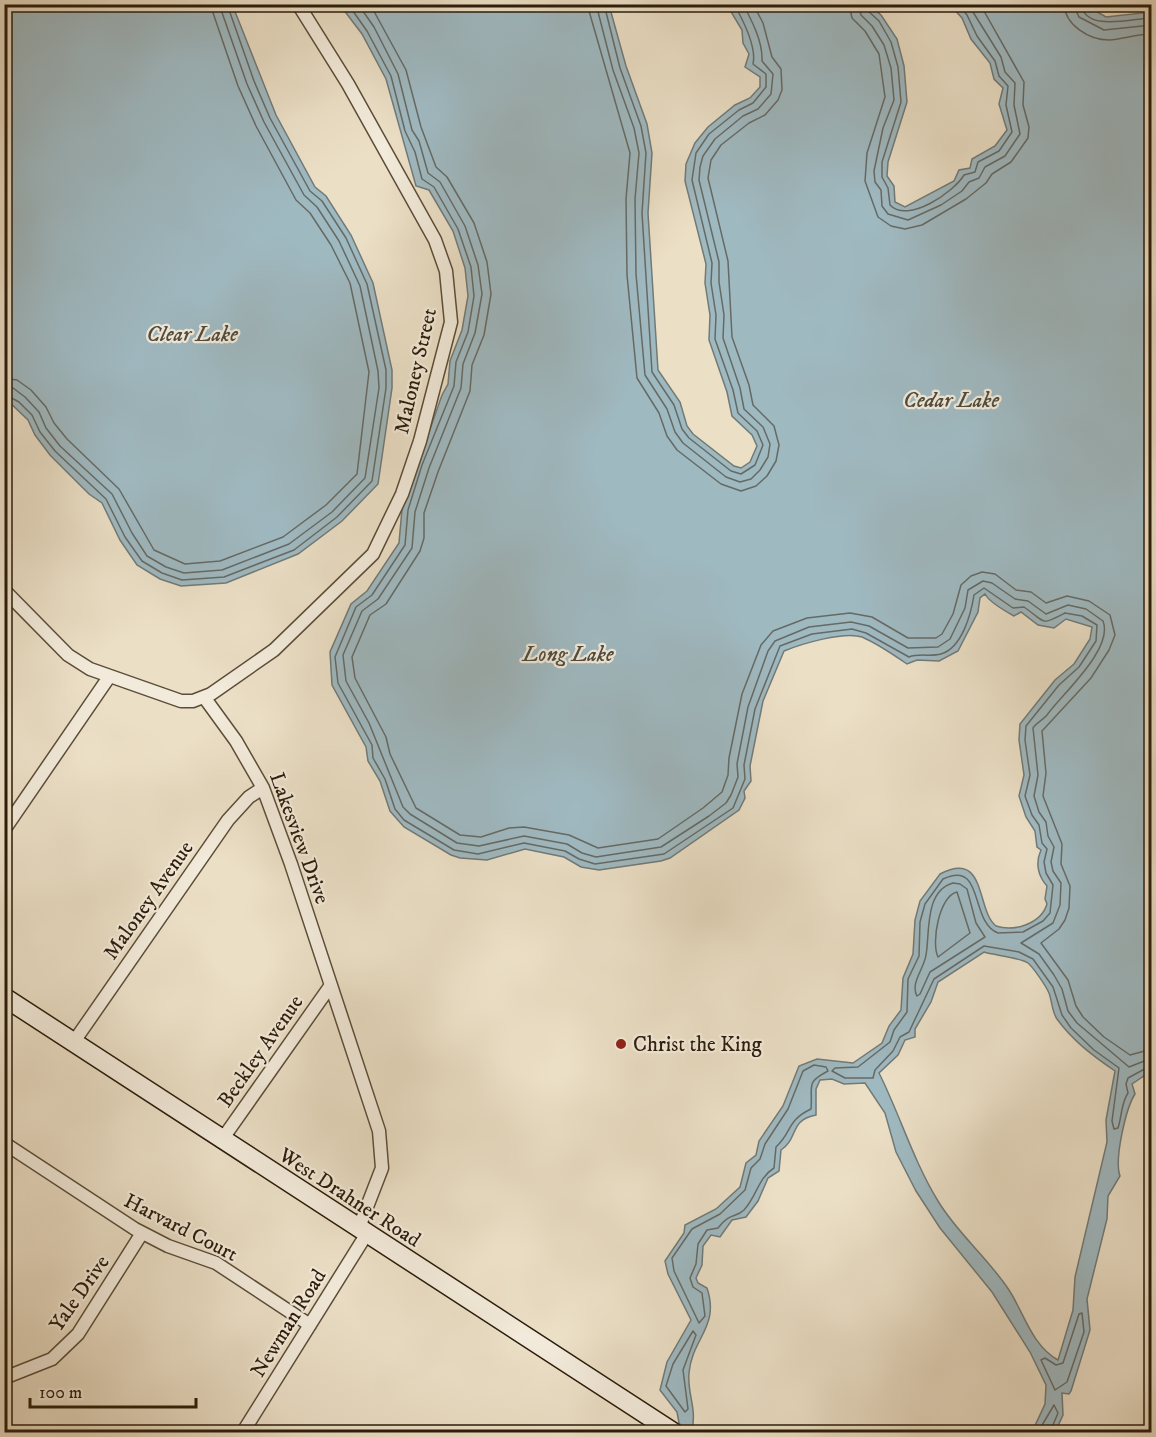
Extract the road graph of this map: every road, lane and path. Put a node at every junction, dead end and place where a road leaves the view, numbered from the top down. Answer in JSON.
{"nodes":[{"id":1,"x":298,"y":4,"type":"edge"},
{"id":2,"x":4,"y":590,"type":"edge"},
{"id":3,"x":109,"y":677,"type":"junction"},
{"id":4,"x":204,"y":697,"type":"junction"},
{"id":5,"x":263,"y":788,"type":"junction"},
{"id":6,"x":4,"y":830,"type":"edge"},
{"id":7,"x":331,"y":985,"type":"junction"},
{"id":8,"x":4,"y":998,"type":"edge"},
{"id":9,"x":73,"y":1043,"type":"junction"},
{"id":10,"x":221,"y":1141,"type":"junction"},
{"id":11,"x":6,"y":1146,"type":"edge"},
{"id":12,"x":362,"y":1232,"type":"junction"},
{"id":13,"x":142,"y":1233,"type":"junction"},
{"id":14,"x":310,"y":1325,"type":"junction"},
{"id":15,"x":4,"y":1378,"type":"edge"},
{"id":16,"x":243,"y":1432,"type":"edge"},
{"id":17,"x":673,"y":1432,"type":"edge"}],
"edges":[{"from":1,"to":4,"type":"street","name":"Maloney Street"},
{"from":2,"to":3,"type":"street"},
{"from":3,"to":4,"type":"street"},
{"from":3,"to":6,"type":"street"},
{"from":4,"to":5,"type":"street","name":"Lakesview Drive"},
{"from":5,"to":7,"type":"street","name":"Lakesview Drive"},
{"from":5,"to":9,"type":"street","name":"Maloney Avenue"},
{"from":7,"to":10,"type":"street","name":"Beckley Avenue"},
{"from":7,"to":12,"type":"street","name":"Lakesview Drive"},
{"from":8,"to":9,"type":"street","name":"West Drahner Road"},
{"from":9,"to":10,"type":"street","name":"West Drahner Road"},
{"from":10,"to":12,"type":"street","name":"West Drahner Road"},
{"from":11,"to":13,"type":"street","name":"Harvard Court"},
{"from":12,"to":14,"type":"street","name":"Newman Road"},
{"from":12,"to":17,"type":"street","name":"West Drahner Road"},
{"from":13,"to":14,"type":"street","name":"Harvard Court"},
{"from":13,"to":15,"type":"street","name":"Yale Drive"},
{"from":14,"to":16,"type":"street","name":"Newman Road"}]}
